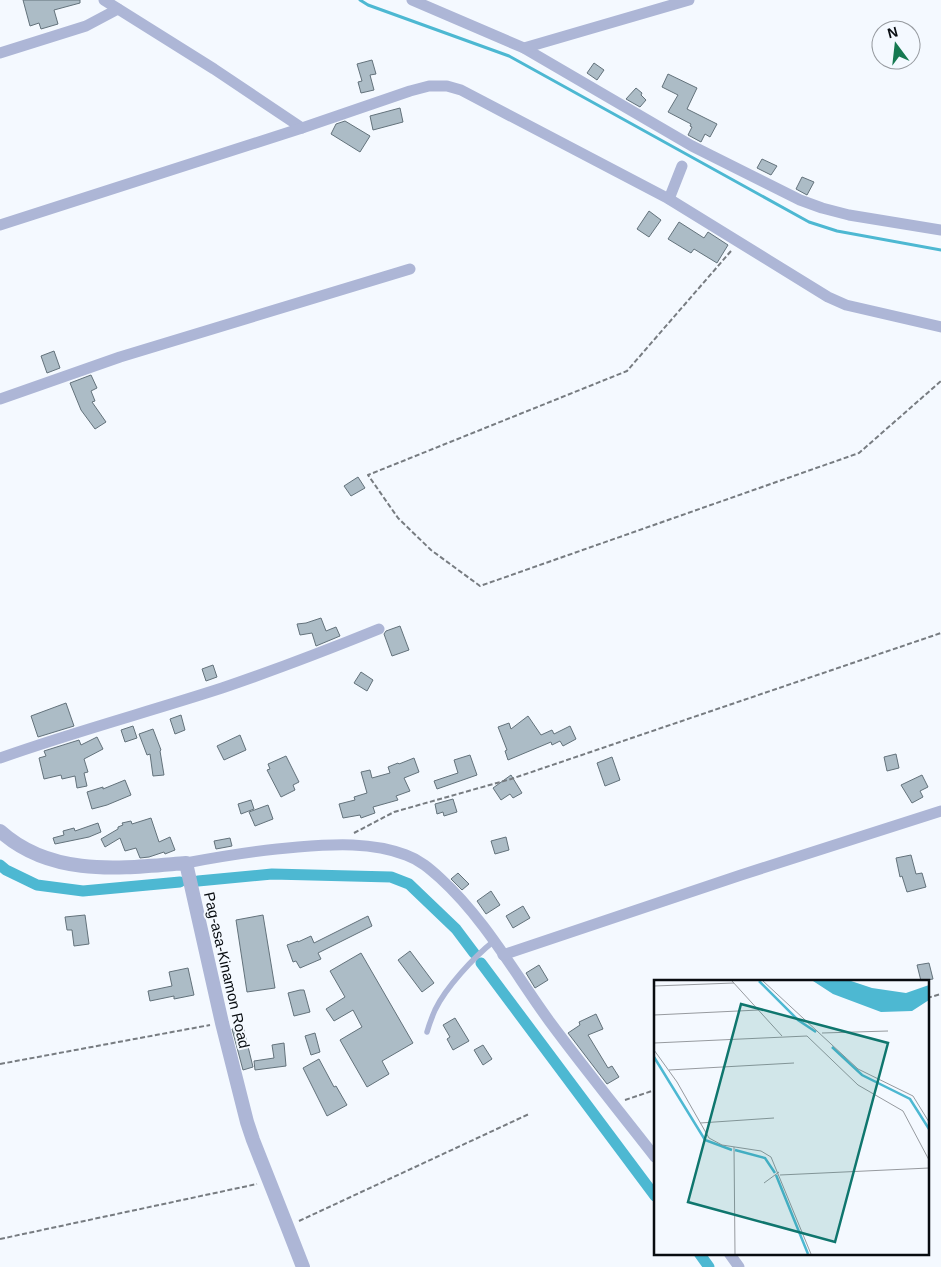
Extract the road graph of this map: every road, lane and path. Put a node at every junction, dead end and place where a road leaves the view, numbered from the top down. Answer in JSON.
{"nodes":[{"id":1,"x":104,"y":0,"type":"edge"},
{"id":2,"x":412,"y":0,"type":"edge"},
{"id":3,"x":689,"y":0,"type":"edge"},
{"id":4,"x":118,"y":9,"type":"junction"},
{"id":5,"x":524,"y":48,"type":"junction"},
{"id":6,"x":0,"y":53,"type":"edge"},
{"id":7,"x":302,"y":128,"type":"junction"},
{"id":8,"x":682,"y":166,"type":"dead end"},
{"id":9,"x":670,"y":199,"type":"junction"},
{"id":10,"x":0,"y":225,"type":"edge"},
{"id":11,"x":941,"y":230,"type":"edge"},
{"id":12,"x":739,"y":242,"type":"junction"},
{"id":13,"x":410,"y":269,"type":"dead end"},
{"id":14,"x":941,"y":327,"type":"edge"},
{"id":15,"x":941,"y":381,"type":"edge"},
{"id":16,"x":0,"y":399,"type":"edge"},
{"id":17,"x":379,"y":629,"type":"dead end"},
{"id":18,"x":941,"y":633,"type":"edge"},
{"id":19,"x":0,"y":758,"type":"edge"},
{"id":20,"x":941,"y":810,"type":"edge"},
{"id":21,"x":0,"y":831,"type":"edge"},
{"id":22,"x":334,"y":844,"type":"junction"},
{"id":23,"x":186,"y":863,"type":"junction"},
{"id":24,"x":494,"y":941,"type":"junction"},
{"id":25,"x":503,"y":955,"type":"junction"},
{"id":26,"x":941,"y":994,"type":"edge"},
{"id":27,"x":928,"y":998,"type":"edge"},
{"id":28,"x":222,"y":1023,"type":"junction"},
{"id":29,"x":427,"y":1032,"type":"dead end"},
{"id":30,"x":0,"y":1064,"type":"edge"},
{"id":31,"x":654,"y":1090,"type":"edge"},
{"id":32,"x":613,"y":1104,"type":"junction"},
{"id":33,"x":529,"y":1114,"type":"dead end"},
{"id":34,"x":654,"y":1156,"type":"edge"},
{"id":35,"x":269,"y":1182,"type":"junction"},
{"id":36,"x":287,"y":1226,"type":"junction"},
{"id":37,"x":0,"y":1239,"type":"edge"},
{"id":38,"x":730,"y":1254,"type":"edge"},
{"id":39,"x":302,"y":1267,"type":"edge"},
{"id":40,"x":739,"y":1267,"type":"edge"}],
"edges":[{"from":1,"to":4,"type":"street"},
{"from":2,"to":5,"type":"street"},
{"from":3,"to":5,"type":"street"},
{"from":4,"to":6,"type":"street"},
{"from":4,"to":7,"type":"street"},
{"from":5,"to":11,"type":"street"},
{"from":7,"to":9,"type":"street"},
{"from":7,"to":10,"type":"street"},
{"from":8,"to":9,"type":"street"},
{"from":9,"to":12,"type":"street"},
{"from":12,"to":14,"type":"street"},
{"from":12,"to":15,"type":"path"},
{"from":13,"to":16,"type":"street"},
{"from":17,"to":19,"type":"street"},
{"from":18,"to":22,"type":"path"},
{"from":20,"to":25,"type":"street"},
{"from":21,"to":23,"type":"street"},
{"from":22,"to":23,"type":"street"},
{"from":22,"to":24,"type":"street"},
{"from":23,"to":28,"type":"street","name":"Pag-asa-Kinamon Road"},
{"from":24,"to":25,"type":"street"},
{"from":24,"to":29,"type":"lane"},
{"from":25,"to":32,"type":"street"},
{"from":26,"to":27,"type":"path"},
{"from":28,"to":30,"type":"path"},
{"from":28,"to":35,"type":"street","name":"Pag-asa-Kinamon Road"},
{"from":31,"to":32,"type":"path"},
{"from":32,"to":34,"type":"street"},
{"from":33,"to":36,"type":"path"},
{"from":35,"to":36,"type":"street","name":"Pag-asa-Kinamon Road"},
{"from":35,"to":37,"type":"path"},
{"from":36,"to":39,"type":"street","name":"Pag-asa-Kinamon Road"},
{"from":38,"to":40,"type":"street"}]}
